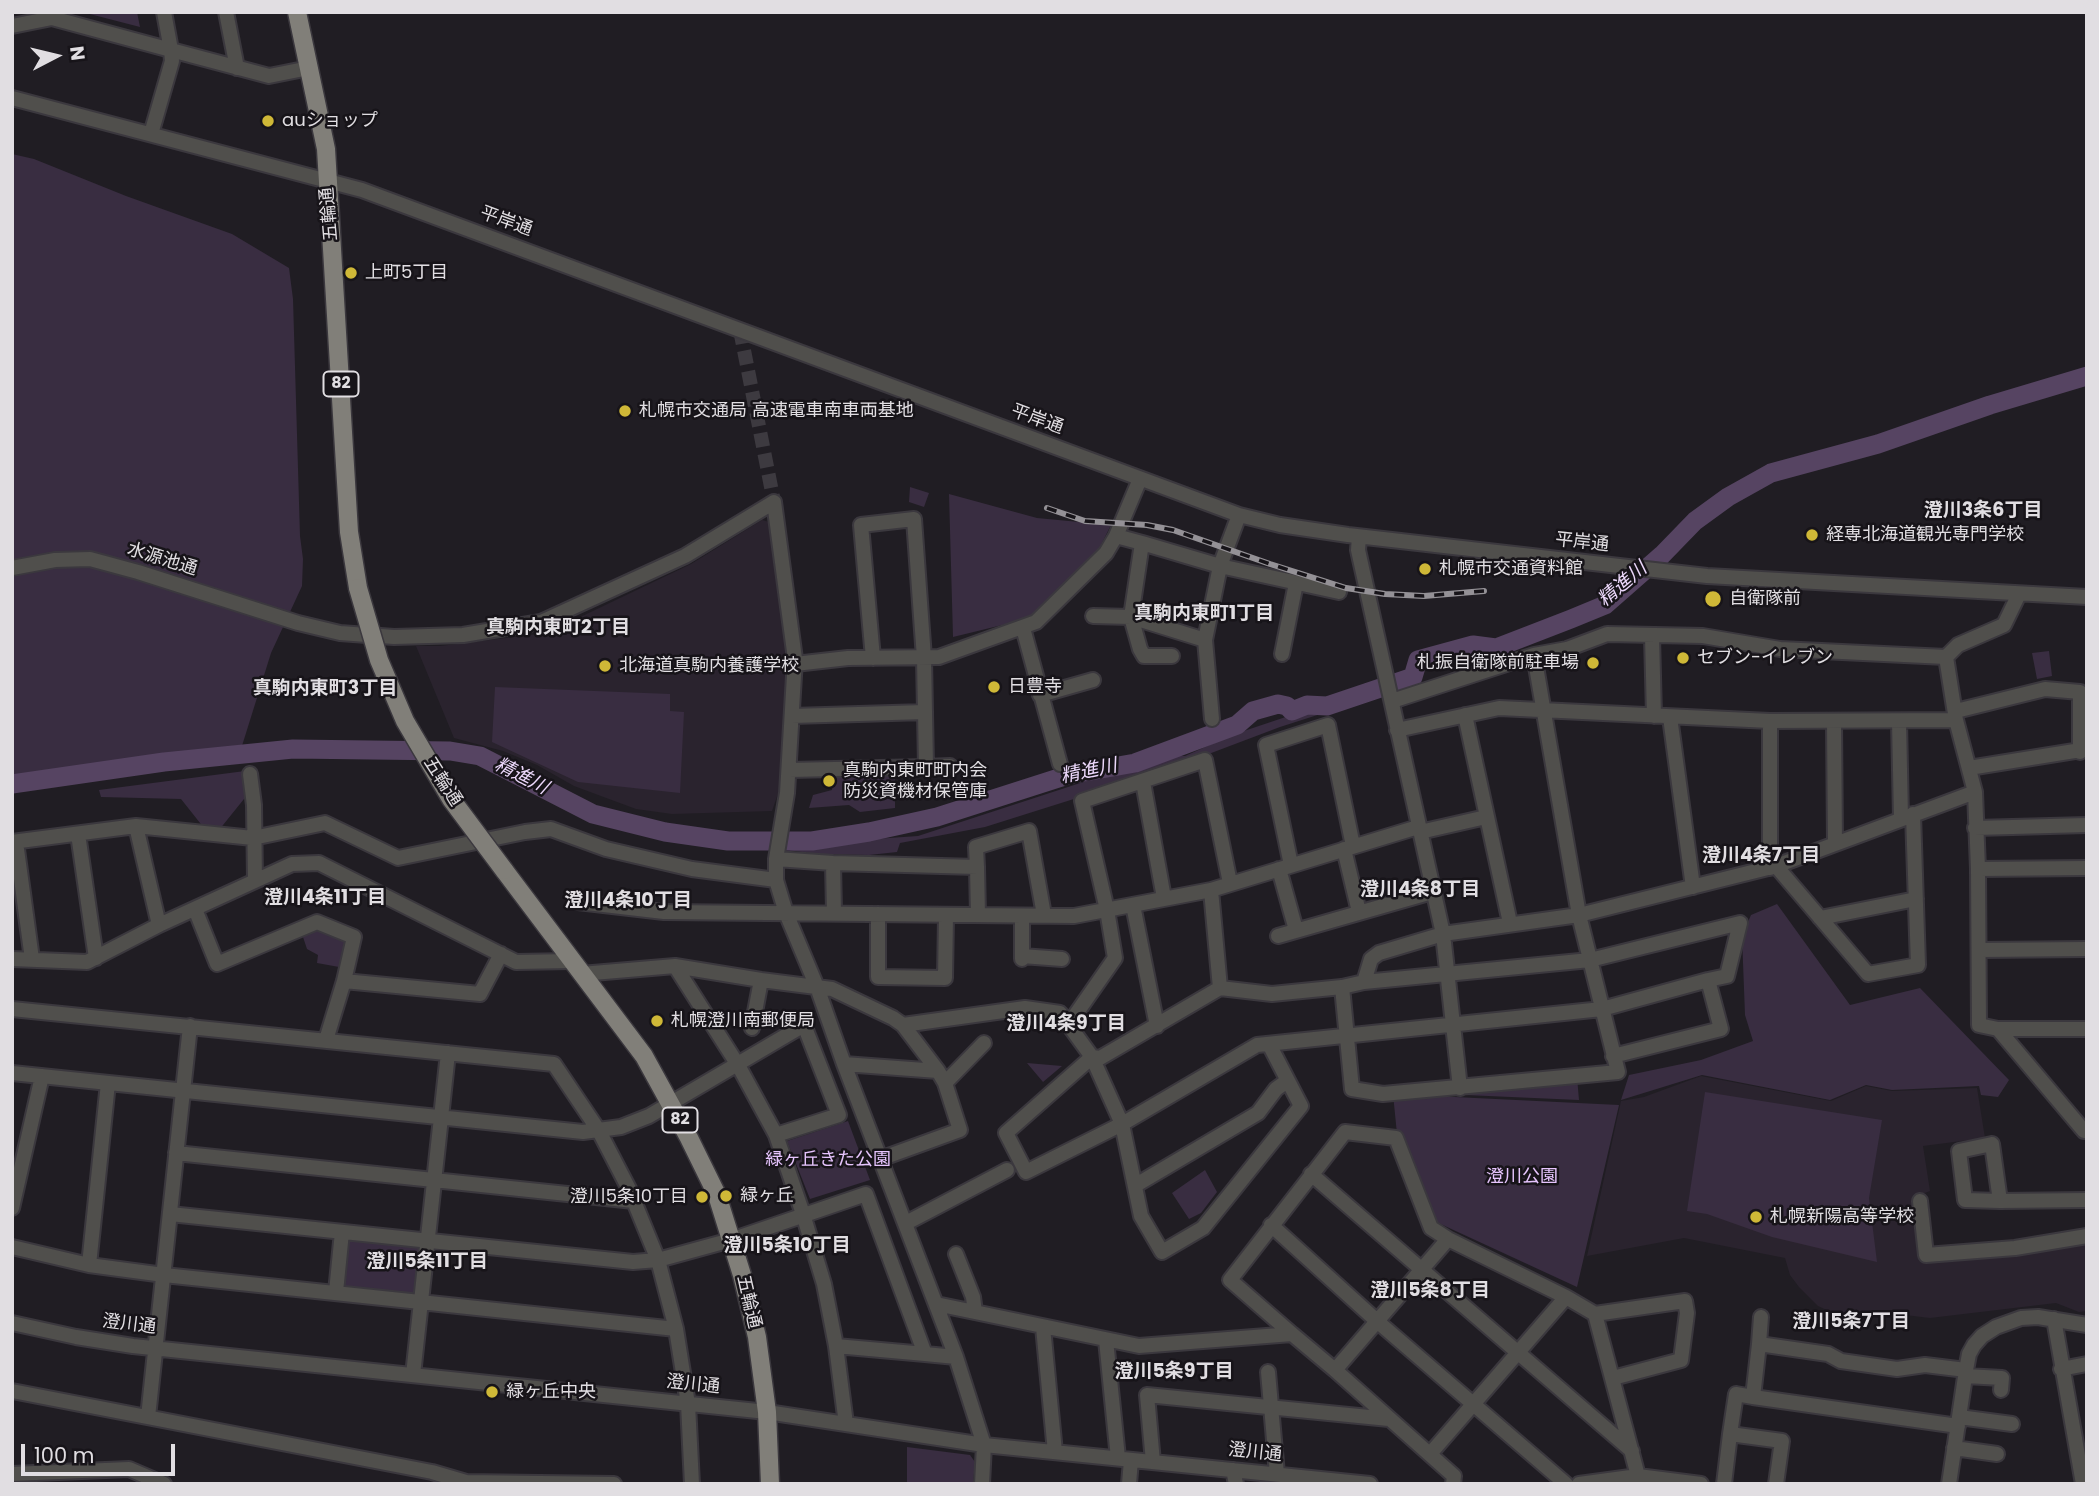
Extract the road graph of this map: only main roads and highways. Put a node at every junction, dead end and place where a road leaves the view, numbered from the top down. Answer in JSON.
{"nodes":[{"id":1,"x":297,"y":12,"type":"edge"},
{"id":2,"x":770,"y":1484,"type":"edge"}],
"edges":[{"from":1,"to":2,"type":"main road","name":"五輪通","number":"82","bridge":true}]}
